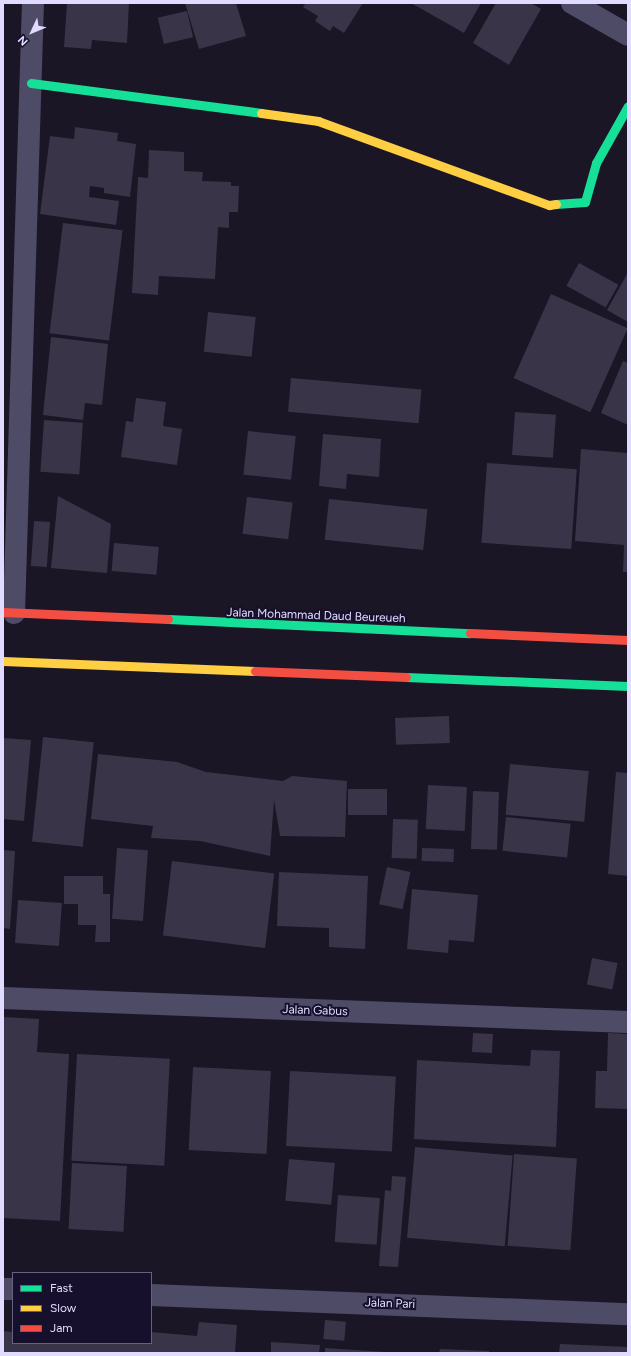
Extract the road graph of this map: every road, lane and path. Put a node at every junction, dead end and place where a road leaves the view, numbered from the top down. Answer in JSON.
{"nodes":[{"id":1,"x":33,"y":3,"type":"edge"},
{"id":2,"x":572,"y":3,"type":"edge"},
{"id":3,"x":628,"y":35,"type":"edge"},
{"id":4,"x":31,"y":83,"type":"junction"},
{"id":5,"x":628,"y":106,"type":"edge"},
{"id":6,"x":9,"y":612,"type":"edge"},
{"id":7,"x":628,"y":640,"type":"edge"},
{"id":8,"x":3,"y":661,"type":"edge"},
{"id":9,"x":628,"y":686,"type":"edge"},
{"id":10,"x":3,"y":998,"type":"edge"},
{"id":11,"x":628,"y":1022,"type":"edge"},
{"id":12,"x":152,"y":1295,"type":"edge"},
{"id":13,"x":628,"y":1314,"type":"edge"}],
"edges":[{"from":1,"to":4,"type":"street"},
{"from":2,"to":3,"type":"street"},
{"from":4,"to":5,"type":"main road"},
{"from":4,"to":6,"type":"street"},
{"from":6,"to":7,"type":"main road","name":"Jalan Mohammad Daud Beureueh"},
{"from":8,"to":9,"type":"main road"},
{"from":10,"to":11,"type":"street","name":"Jalan Gabus"},
{"from":12,"to":13,"type":"street","name":"Jalan Pari"}]}
